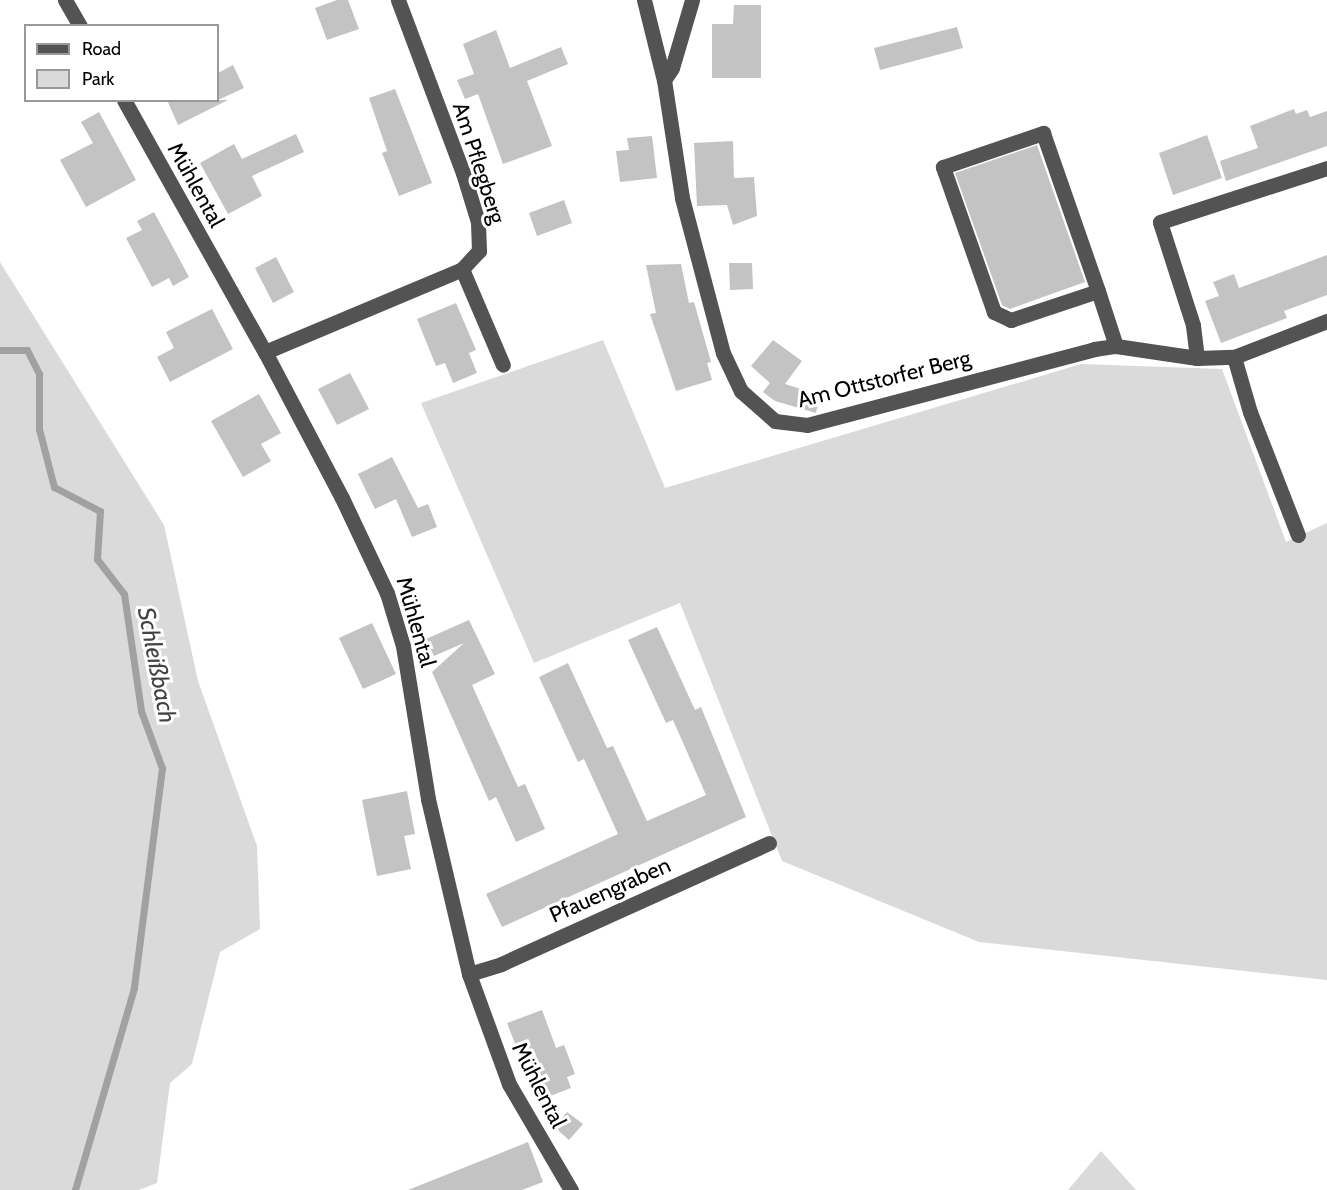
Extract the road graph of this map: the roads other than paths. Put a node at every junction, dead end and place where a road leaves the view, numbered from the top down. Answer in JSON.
{"nodes":[{"id":1,"x":65,"y":0,"type":"edge"},
{"id":2,"x":398,"y":0,"type":"edge"},
{"id":3,"x":644,"y":0,"type":"edge"},
{"id":4,"x":692,"y":0,"type":"edge"},
{"id":5,"x":79,"y":24,"type":"edge"},
{"id":6,"x":664,"y":80,"type":"junction"},
{"id":7,"x":125,"y":102,"type":"edge"},
{"id":8,"x":1327,"y":168,"type":"edge"},
{"id":9,"x":462,"y":268,"type":"junction"},
{"id":10,"x":1098,"y":291,"type":"junction"},
{"id":11,"x":1327,"y":321,"type":"edge"},
{"id":12,"x":1116,"y":346,"type":"junction"},
{"id":13,"x":265,"y":352,"type":"junction"},
{"id":14,"x":1234,"y":357,"type":"junction"},
{"id":15,"x":1197,"y":358,"type":"junction"},
{"id":16,"x":503,"y":365,"type":"dead end"},
{"id":17,"x":1298,"y":535,"type":"dead end"},
{"id":18,"x":769,"y":843,"type":"dead end"},
{"id":19,"x":469,"y":974,"type":"junction"},
{"id":20,"x":571,"y":1190,"type":"edge"}],
"edges":[{"from":1,"to":5,"type":"street"},
{"from":2,"to":9,"type":"street","name":"Am Pflegberg"},
{"from":3,"to":6,"type":"street","name":"Am Ottstorfer Berg"},
{"from":4,"to":6,"type":"street"},
{"from":6,"to":12,"type":"street","name":"Am Ottstorfer Berg"},
{"from":7,"to":13,"type":"street","name":"Mühlental"},
{"from":8,"to":15,"type":"street"},
{"from":9,"to":13,"type":"street"},
{"from":9,"to":16,"type":"street"},
{"from":10,"to":10,"type":"street"},
{"from":10,"to":12,"type":"street"},
{"from":11,"to":14,"type":"street","name":"Am Ottstorfer Berg"},
{"from":12,"to":15,"type":"street","name":"Am Ottstorfer Berg"},
{"from":13,"to":19,"type":"street","name":"Mühlental"},
{"from":14,"to":15,"type":"street","name":"Am Ottstorfer Berg"},
{"from":14,"to":17,"type":"street"},
{"from":18,"to":19,"type":"street","name":"Pfauengraben"},
{"from":19,"to":20,"type":"street","name":"Mühlental"}]}
